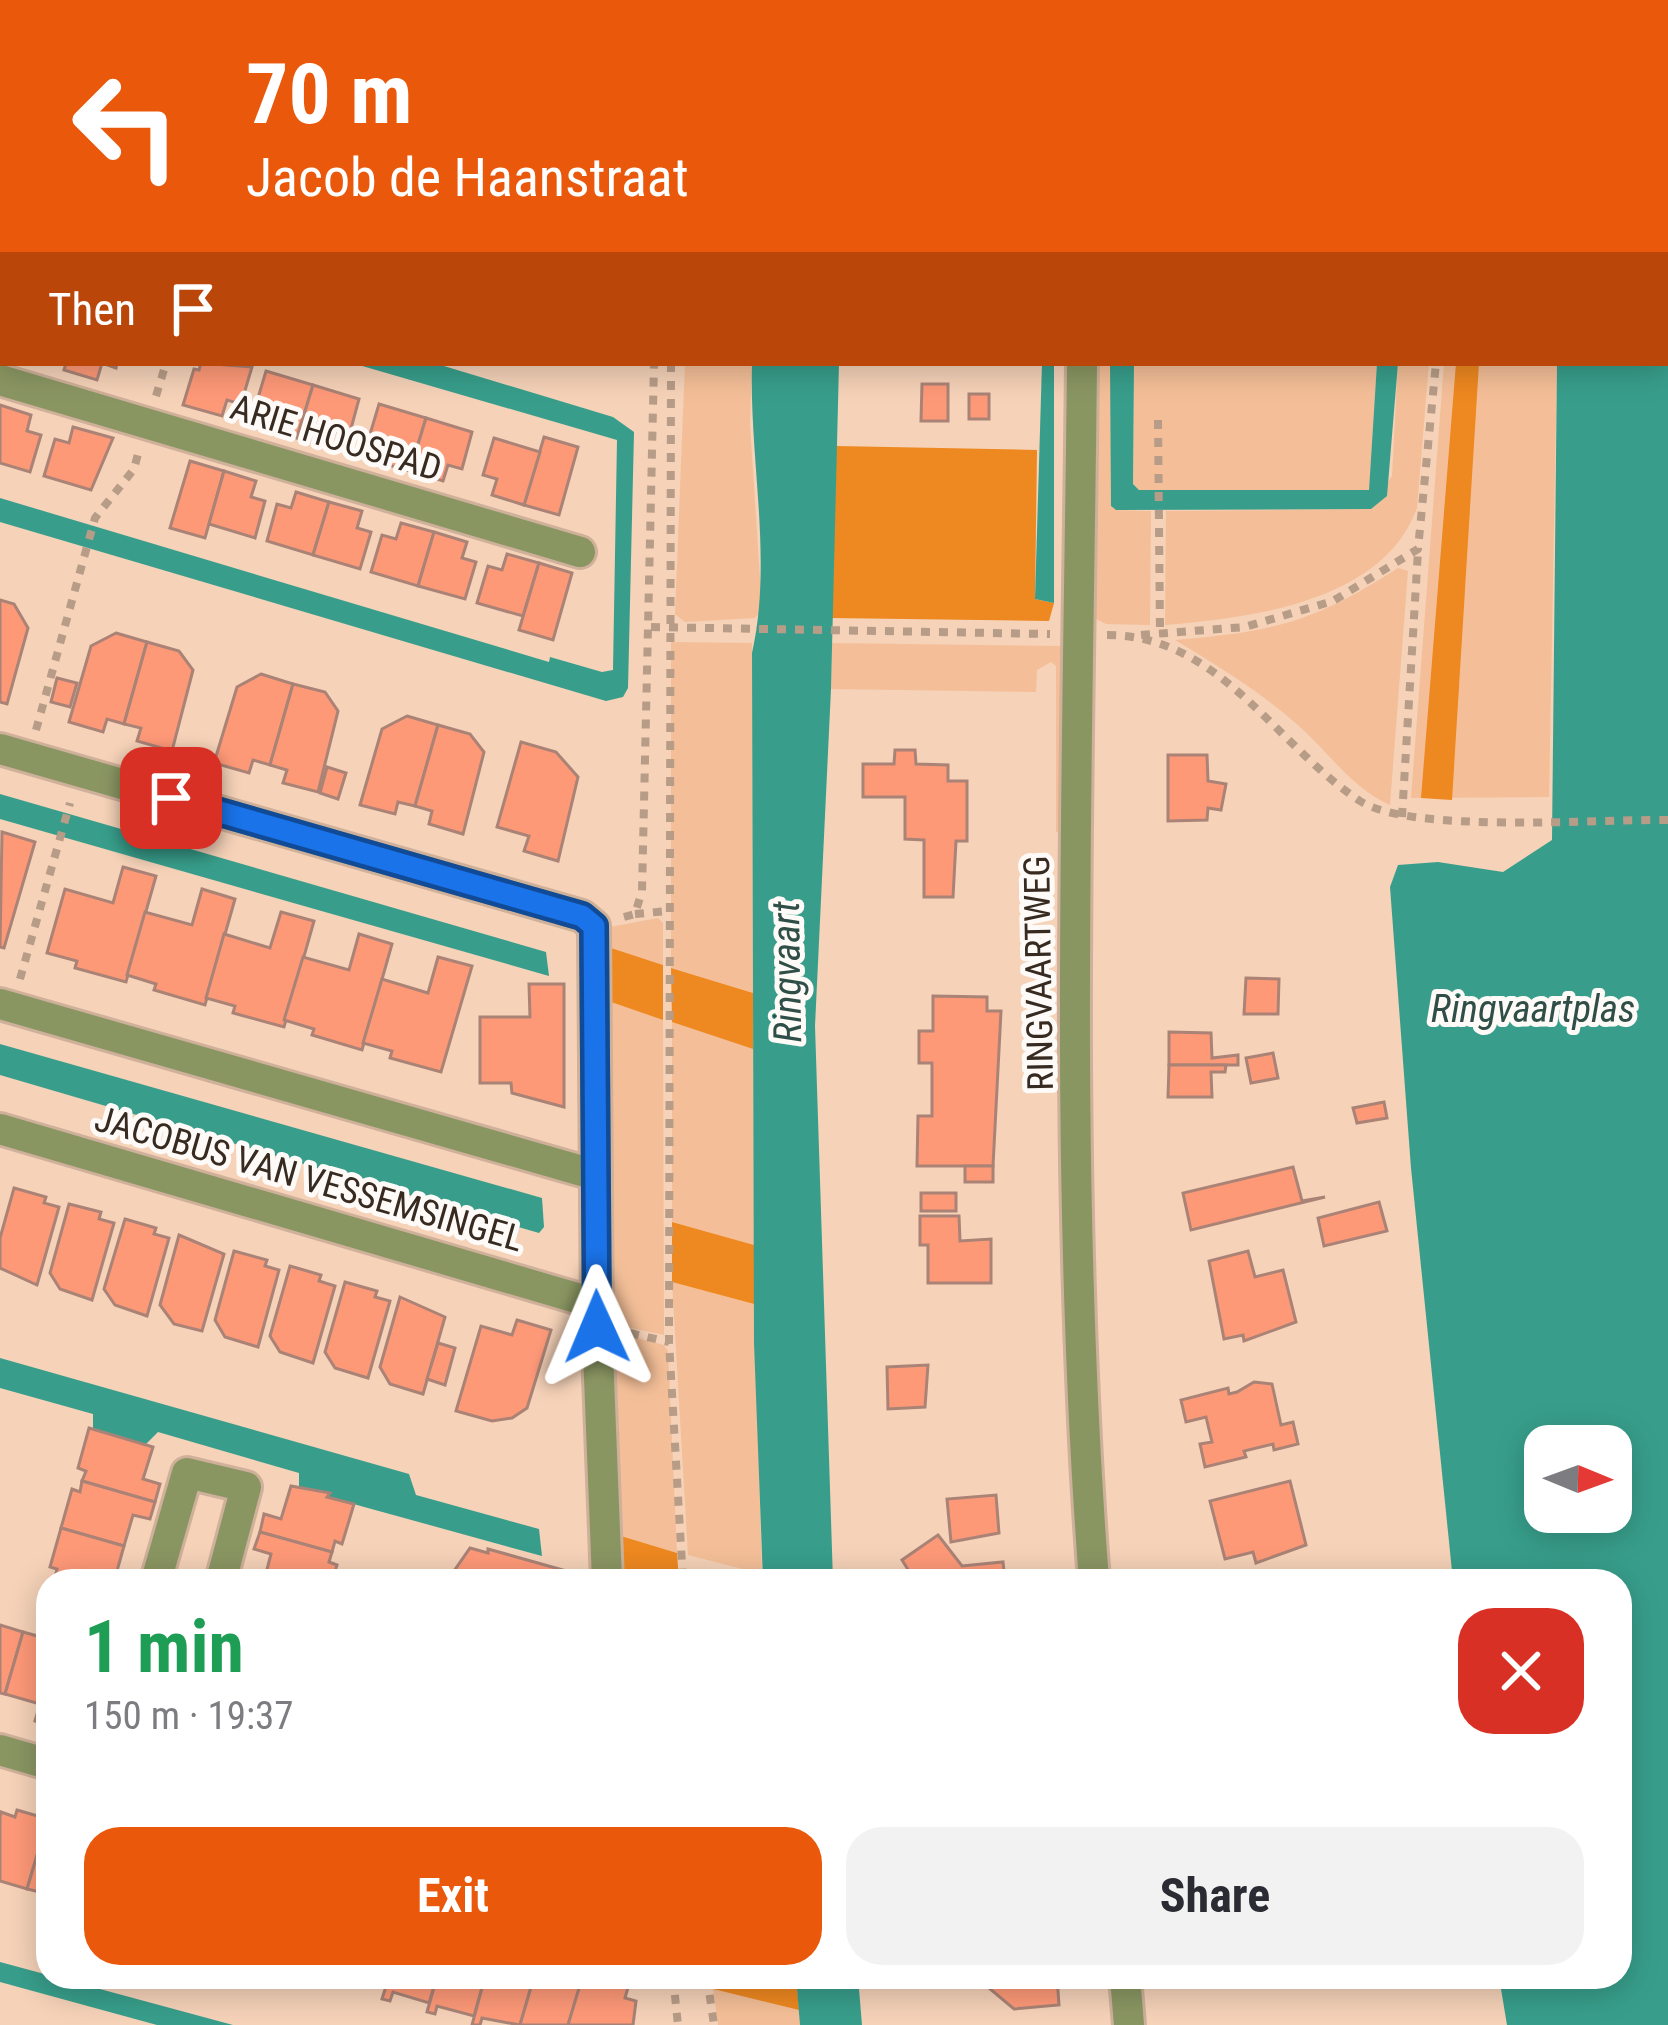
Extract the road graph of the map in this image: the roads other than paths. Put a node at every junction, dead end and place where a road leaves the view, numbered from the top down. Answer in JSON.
{"nodes":[{"id":1,"x":1082,"y":366,"type":"edge"},
{"id":2,"x":0,"y":380,"type":"edge"},
{"id":3,"x":580,"y":552,"type":"dead end"},
{"id":4,"x":14,"y":753,"type":"edge"},
{"id":5,"x":6,"y":1006,"type":"edge"},
{"id":6,"x":0,"y":1129,"type":"edge"},
{"id":7,"x":596,"y":1175,"type":"junction"},
{"id":8,"x":597,"y":1304,"type":"junction"},
{"id":9,"x":159,"y":1569,"type":"edge"},
{"id":10,"x":223,"y":1569,"type":"edge"},
{"id":11,"x":607,"y":1569,"type":"edge"},
{"id":12,"x":1093,"y":1569,"type":"edge"},
{"id":13,"x":0,"y":1750,"type":"edge"},
{"id":14,"x":36,"y":1760,"type":"edge"},
{"id":15,"x":1126,"y":1989,"type":"edge"},
{"id":16,"x":1129,"y":2025,"type":"edge"}],
"edges":[{"from":1,"to":12,"type":"street","name":"RINGVAARTWEG"},
{"from":2,"to":3,"type":"street","name":"ARIE HOOSPAD"},
{"from":4,"to":7,"type":"street"},
{"from":5,"to":7,"type":"street"},
{"from":6,"to":8,"type":"street","name":"JACOBUS VAN VESSEMSINGEL"},
{"from":7,"to":8,"type":"street"},
{"from":8,"to":11,"type":"street"},
{"from":9,"to":10,"type":"street"},
{"from":13,"to":14,"type":"street"},
{"from":15,"to":16,"type":"street"}]}
